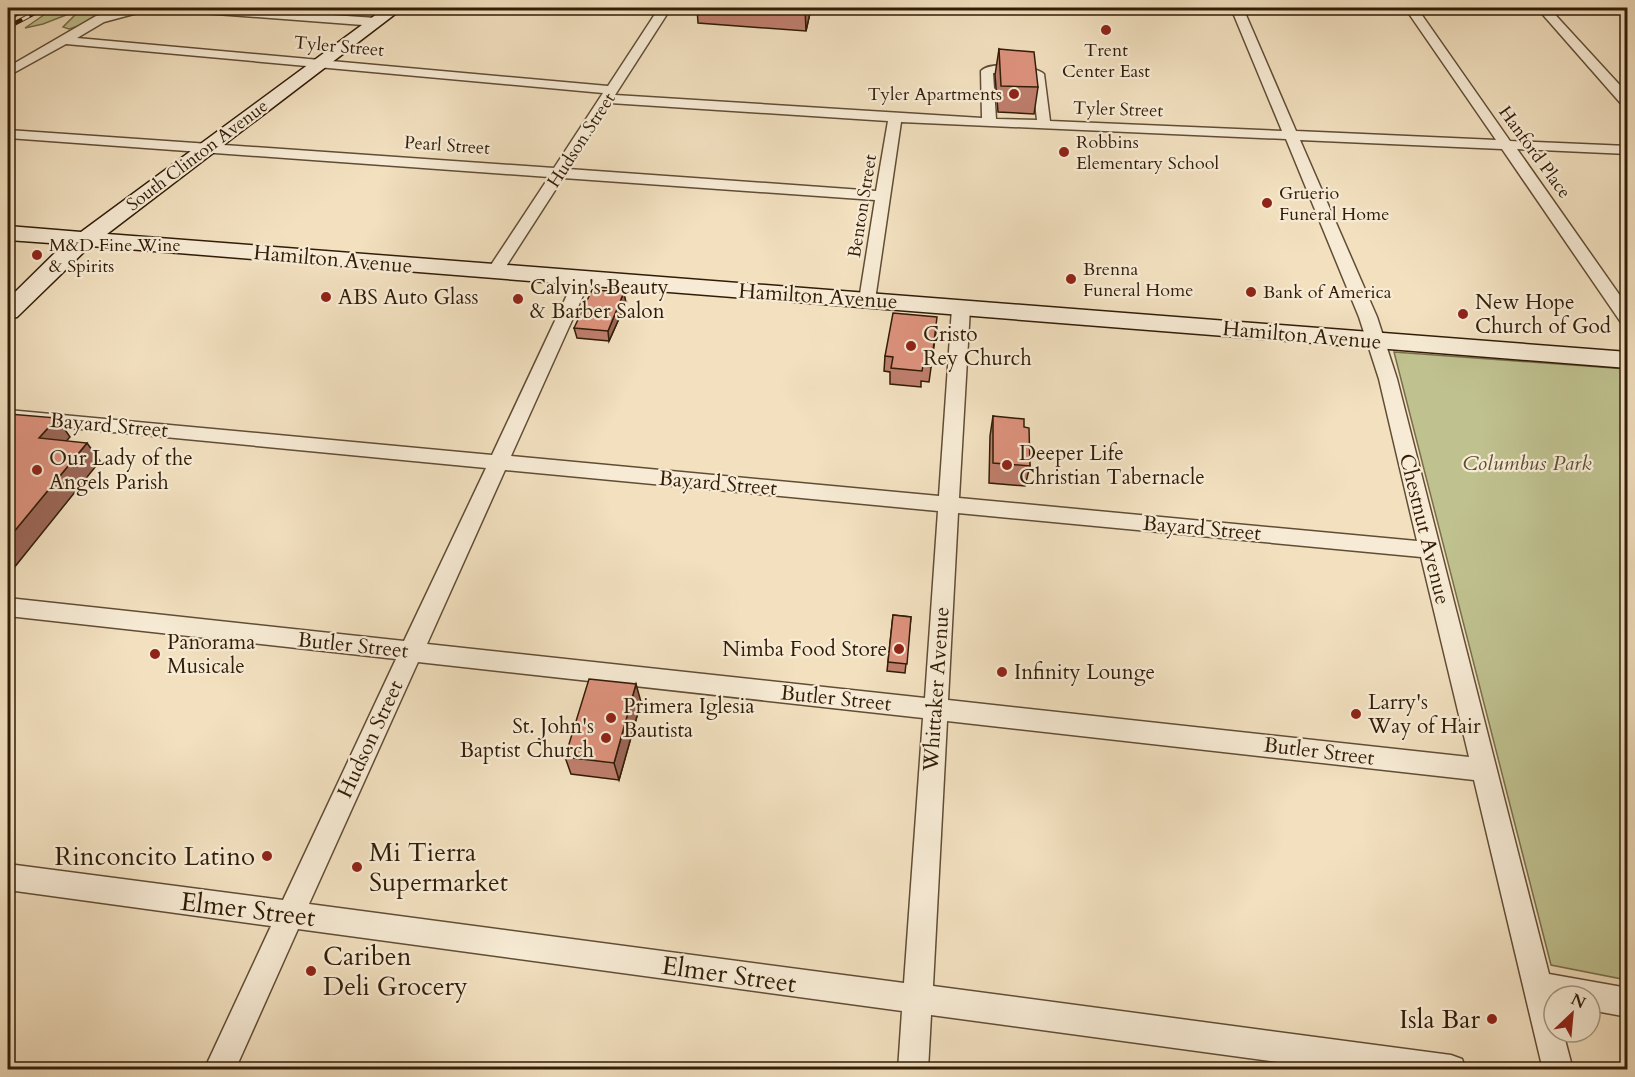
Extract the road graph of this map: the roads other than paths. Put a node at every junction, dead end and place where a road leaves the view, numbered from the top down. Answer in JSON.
{"nodes":[{"id":1,"x":17,"y":8,"type":"edge"},
{"id":2,"x":141,"y":8,"type":"edge"},
{"id":3,"x":189,"y":8,"type":"edge"},
{"id":4,"x":395,"y":8,"type":"edge"},
{"id":5,"x":665,"y":8,"type":"edge"},
{"id":6,"x":1237,"y":8,"type":"edge"},
{"id":7,"x":1411,"y":8,"type":"edge"},
{"id":8,"x":1543,"y":8,"type":"edge"},
{"id":9,"x":8,"y":12,"type":"edge"},
{"id":10,"x":376,"y":22,"type":"junction"},
{"id":11,"x":62,"y":40,"type":"junction"},
{"id":12,"x":320,"y":64,"type":"junction"},
{"id":13,"x":8,"y":72,"type":"edge"},
{"id":14,"x":610,"y":94,"type":"junction"},
{"id":15,"x":1626,"y":100,"type":"edge"},
{"id":16,"x":895,"y":118,"type":"junction"},
{"id":17,"x":988,"y":123,"type":"junction"},
{"id":18,"x":1044,"y":125,"type":"junction"},
{"id":19,"x":8,"y":134,"type":"edge"},
{"id":20,"x":1292,"y":135,"type":"junction"},
{"id":21,"x":1506,"y":145,"type":"junction"},
{"id":22,"x":207,"y":148,"type":"junction"},
{"id":23,"x":1628,"y":150,"type":"edge"},
{"id":24,"x":560,"y":172,"type":"junction"},
{"id":25,"x":883,"y":196,"type":"junction"},
{"id":26,"x":8,"y":233,"type":"edge"},
{"id":27,"x":86,"y":239,"type":"junction"},
{"id":28,"x":495,"y":271,"type":"junction"},
{"id":29,"x":583,"y":278,"type":"junction"},
{"id":30,"x":867,"y":300,"type":"junction"},
{"id":31,"x":961,"y":308,"type":"junction"},
{"id":32,"x":8,"y":312,"type":"edge"},
{"id":33,"x":1628,"y":320,"type":"edge"},
{"id":34,"x":1376,"y":341,"type":"junction"},
{"id":35,"x":1628,"y":360,"type":"edge"},
{"id":36,"x":8,"y":416,"type":"edge"},
{"id":37,"x":498,"y":463,"type":"junction"},
{"id":38,"x":948,"y":504,"type":"junction"},
{"id":39,"x":1429,"y":550,"type":"junction"},
{"id":40,"x":8,"y":607,"type":"edge"},
{"id":41,"x":411,"y":651,"type":"junction"},
{"id":42,"x":935,"y":708,"type":"junction"},
{"id":43,"x":1485,"y":770,"type":"junction"},
{"id":44,"x":8,"y":877,"type":"edge"},
{"id":45,"x":290,"y":914,"type":"junction"},
{"id":46,"x":1538,"y":986,"type":"junction"},
{"id":47,"x":918,"y":999,"type":"junction"},
{"id":48,"x":1628,"y":1003,"type":"edge"},
{"id":49,"x":219,"y":1070,"type":"edge"},
{"id":50,"x":913,"y":1070,"type":"edge"},
{"id":51,"x":1451,"y":1070,"type":"edge"},
{"id":52,"x":1558,"y":1070,"type":"edge"}],
"edges":[{"from":1,"to":9,"type":"highway"},
{"from":2,"to":11,"type":"street"},
{"from":3,"to":10,"type":"street"},
{"from":4,"to":10,"type":"main road","name":"South Clinton Avenue"},
{"from":5,"to":14,"type":"street","name":"Hudson Street"},
{"from":6,"to":20,"type":"street","name":"Chestnut Avenue"},
{"from":7,"to":21,"type":"street","name":"Hanford Place"},
{"from":8,"to":15,"type":"street"},
{"from":10,"to":12,"type":"main road","name":"South Clinton Avenue"},
{"from":11,"to":12,"type":"street","name":"Tyler Street"},
{"from":11,"to":13,"type":"street"},
{"from":12,"to":14,"type":"street","name":"Tyler Street"},
{"from":12,"to":22,"type":"main road","name":"South Clinton Avenue"},
{"from":14,"to":16,"type":"street","name":"Tyler Street"},
{"from":14,"to":24,"type":"street","name":"Hudson Street"},
{"from":16,"to":17,"type":"street","name":"Tyler Street"},
{"from":16,"to":25,"type":"street","name":"Benton Street"},
{"from":17,"to":18,"type":"street","name":"Tyler Street"},
{"from":17,"to":18,"type":"street"},
{"from":18,"to":20,"type":"street","name":"Tyler Street"},
{"from":19,"to":22,"type":"street","name":"Pearl Street"},
{"from":20,"to":21,"type":"street","name":"Tyler Street"},
{"from":20,"to":34,"type":"street","name":"Chestnut Avenue"},
{"from":21,"to":23,"type":"street","name":"Tyler Street"},
{"from":21,"to":33,"type":"street","name":"Hanford Place"},
{"from":22,"to":24,"type":"street","name":"Pearl Street"},
{"from":22,"to":27,"type":"main road","name":"South Clinton Avenue"},
{"from":24,"to":25,"type":"street","name":"Pearl Street"},
{"from":24,"to":28,"type":"street","name":"Hudson Street"},
{"from":25,"to":30,"type":"street","name":"Benton Street"},
{"from":26,"to":27,"type":"main road","name":"Hamilton Avenue"},
{"from":27,"to":28,"type":"main road","name":"Hamilton Avenue"},
{"from":27,"to":32,"type":"main road","name":"South Clinton Avenue"},
{"from":28,"to":29,"type":"main road","name":"Hamilton Avenue"},
{"from":29,"to":30,"type":"main road","name":"Hamilton Avenue"},
{"from":29,"to":37,"type":"street","name":"Hudson Street"},
{"from":30,"to":31,"type":"main road","name":"Hamilton Avenue"},
{"from":31,"to":34,"type":"main road","name":"Hamilton Avenue"},
{"from":31,"to":38,"type":"street","name":"Whittaker Avenue"},
{"from":34,"to":35,"type":"main road","name":"Hamilton Avenue"},
{"from":34,"to":39,"type":"street","name":"Chestnut Avenue"},
{"from":36,"to":37,"type":"street","name":"Bayard Street"},
{"from":37,"to":38,"type":"street","name":"Bayard Street"},
{"from":37,"to":41,"type":"street","name":"Hudson Street"},
{"from":38,"to":39,"type":"street","name":"Bayard Street"},
{"from":38,"to":42,"type":"street","name":"Whittaker Avenue"},
{"from":39,"to":43,"type":"street","name":"Chestnut Avenue"},
{"from":40,"to":41,"type":"street","name":"Butler Street"},
{"from":41,"to":42,"type":"street","name":"Butler Street"},
{"from":41,"to":45,"type":"street","name":"Hudson Street"},
{"from":42,"to":43,"type":"street","name":"Butler Street"},
{"from":42,"to":47,"type":"street","name":"Whittaker Avenue"},
{"from":43,"to":46,"type":"street","name":"Chestnut Avenue"},
{"from":44,"to":45,"type":"street","name":"Elmer Street"},
{"from":45,"to":47,"type":"street","name":"Elmer Street"},
{"from":45,"to":49,"type":"street","name":"Hudson Street"},
{"from":46,"to":48,"type":"street"},
{"from":46,"to":52,"type":"street","name":"Chestnut Avenue"},
{"from":47,"to":50,"type":"street","name":"Whittaker Avenue"},
{"from":47,"to":51,"type":"street","name":"Elmer Street"}]}
